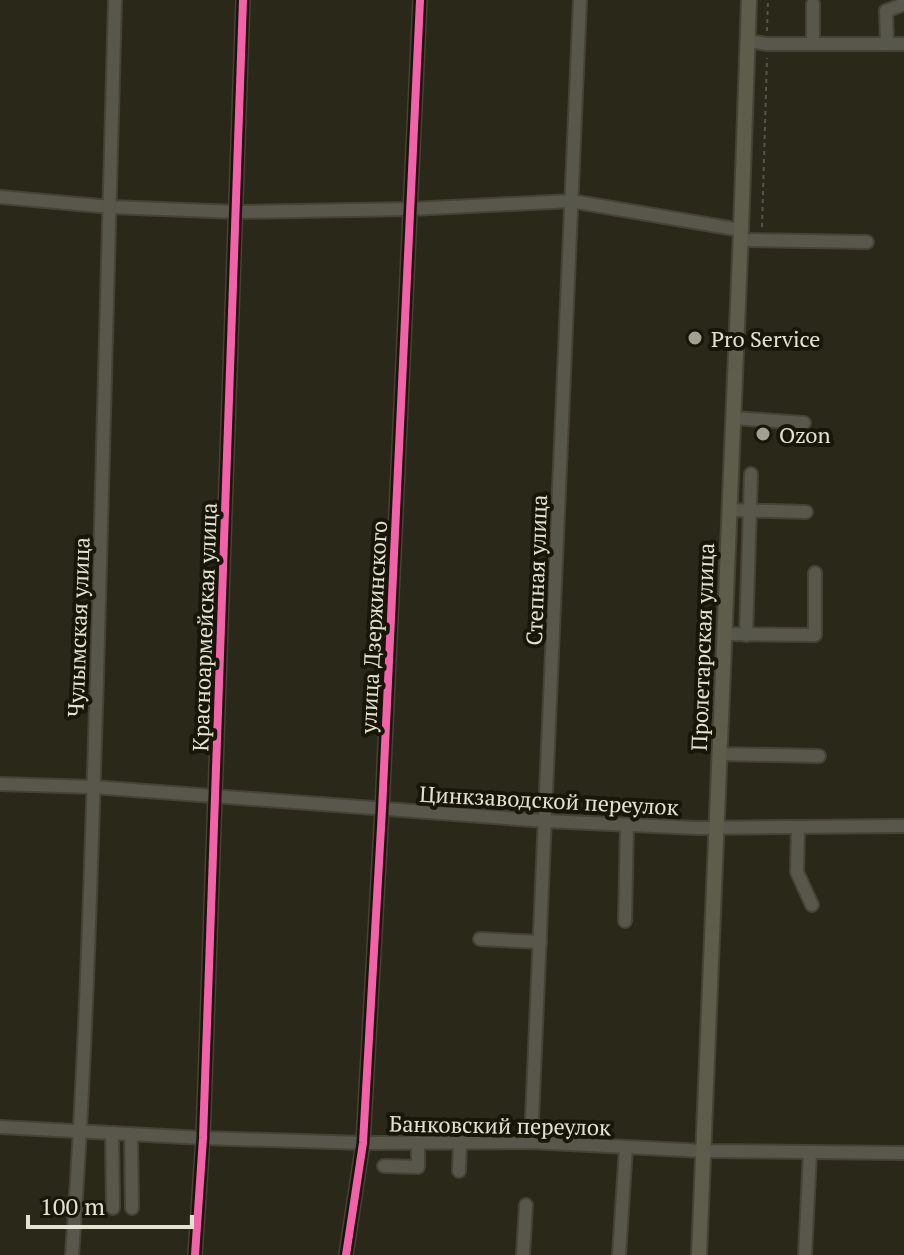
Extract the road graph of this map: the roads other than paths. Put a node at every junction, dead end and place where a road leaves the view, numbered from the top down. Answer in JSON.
{"nodes":[{"id":1,"x":115,"y":0,"type":"edge"},
{"id":2,"x":243,"y":0,"type":"edge"},
{"id":3,"x":420,"y":0,"type":"edge"},
{"id":4,"x":580,"y":0,"type":"edge"},
{"id":5,"x":749,"y":0,"type":"edge"},
{"id":6,"x":813,"y":4,"type":"dead end"},
{"id":7,"x":904,"y":4,"type":"edge"},
{"id":8,"x":748,"y":41,"type":"junction"},
{"id":9,"x":813,"y":44,"type":"junction"},
{"id":10,"x":887,"y":44,"type":"junction"},
{"id":11,"x":904,"y":44,"type":"edge"},
{"id":12,"x":0,"y":197,"type":"edge"},
{"id":13,"x":571,"y":201,"type":"junction"},
{"id":14,"x":111,"y":207,"type":"junction"},
{"id":15,"x":411,"y":209,"type":"junction"},
{"id":16,"x":237,"y":212,"type":"junction"},
{"id":17,"x":741,"y":235,"type":"junction"},
{"id":18,"x":867,"y":242,"type":"dead end"},
{"id":19,"x":734,"y":418,"type":"junction"},
{"id":20,"x":804,"y":423,"type":"dead end"},
{"id":21,"x":751,"y":474,"type":"dead end"},
{"id":22,"x":730,"y":510,"type":"junction"},
{"id":23,"x":750,"y":511,"type":"junction"},
{"id":24,"x":806,"y":512,"type":"dead end"},
{"id":25,"x":815,"y":573,"type":"dead end"},
{"id":26,"x":725,"y":634,"type":"junction"},
{"id":27,"x":746,"y":635,"type":"junction"},
{"id":28,"x":720,"y":754,"type":"junction"},
{"id":29,"x":819,"y":756,"type":"dead end"},
{"id":30,"x":0,"y":784,"type":"edge"},
{"id":31,"x":93,"y":787,"type":"junction"},
{"id":32,"x":216,"y":797,"type":"junction"},
{"id":33,"x":382,"y":810,"type":"junction"},
{"id":34,"x":546,"y":821,"type":"junction"},
{"id":35,"x":627,"y":825,"type":"junction"},
{"id":36,"x":904,"y":826,"type":"edge"},
{"id":37,"x":798,"y":828,"type":"junction"},
{"id":38,"x":717,"y":829,"type":"junction"},
{"id":39,"x":812,"y":905,"type":"dead end"},
{"id":40,"x":625,"y":921,"type":"dead end"},
{"id":41,"x":480,"y":939,"type":"dead end"},
{"id":42,"x":540,"y":942,"type":"junction"},
{"id":43,"x":0,"y":1127,"type":"edge"},
{"id":44,"x":81,"y":1131,"type":"junction"},
{"id":45,"x":112,"y":1133,"type":"junction"},
{"id":46,"x":131,"y":1134,"type":"junction"},
{"id":47,"x":203,"y":1138,"type":"junction"},
{"id":48,"x":531,"y":1142,"type":"junction"},
{"id":49,"x":363,"y":1143,"type":"junction"},
{"id":50,"x":418,"y":1143,"type":"junction"},
{"id":51,"x":460,"y":1143,"type":"junction"},
{"id":52,"x":626,"y":1147,"type":"junction"},
{"id":53,"x":704,"y":1151,"type":"junction"},
{"id":54,"x":810,"y":1153,"type":"junction"},
{"id":55,"x":904,"y":1153,"type":"edge"},
{"id":56,"x":384,"y":1166,"type":"dead end"},
{"id":57,"x":459,"y":1171,"type":"dead end"},
{"id":58,"x":526,"y":1205,"type":"dead end"},
{"id":59,"x":113,"y":1208,"type":"dead end"},
{"id":60,"x":132,"y":1208,"type":"dead end"},
{"id":61,"x":72,"y":1255,"type":"edge"},
{"id":62,"x":195,"y":1255,"type":"edge"},
{"id":63,"x":346,"y":1255,"type":"edge"},
{"id":64,"x":523,"y":1255,"type":"edge"},
{"id":65,"x":619,"y":1255,"type":"edge"},
{"id":66,"x":699,"y":1255,"type":"edge"},
{"id":67,"x":805,"y":1255,"type":"edge"}],
"edges":[{"from":1,"to":14,"type":"street","name":"Чулымская улица"},
{"from":2,"to":16,"type":"street","name":"Красноармейская улица"},
{"from":3,"to":15,"type":"street","name":"улица Дзержинского"},
{"from":4,"to":13,"type":"street","name":"Степная улица"},
{"from":5,"to":8,"type":"main road","name":"Пролетарская улица"},
{"from":6,"to":9,"type":"street"},
{"from":7,"to":10,"type":"street"},
{"from":8,"to":9,"type":"street"},
{"from":8,"to":17,"type":"main road","name":"Пролетарская улица"},
{"from":9,"to":10,"type":"street"},
{"from":10,"to":11,"type":"street"},
{"from":12,"to":14,"type":"street"},
{"from":13,"to":15,"type":"street"},
{"from":13,"to":17,"type":"street"},
{"from":13,"to":34,"type":"street","name":"Степная улица"},
{"from":14,"to":16,"type":"street"},
{"from":14,"to":31,"type":"street","name":"Чулымская улица"},
{"from":15,"to":16,"type":"street"},
{"from":15,"to":33,"type":"street","name":"улица Дзержинского"},
{"from":16,"to":32,"type":"street","name":"Красноармейская улица"},
{"from":17,"to":18,"type":"street"},
{"from":17,"to":19,"type":"main road","name":"Пролетарская улица"},
{"from":19,"to":20,"type":"street"},
{"from":19,"to":22,"type":"main road","name":"Пролетарская улица"},
{"from":21,"to":23,"type":"street"},
{"from":22,"to":23,"type":"street"},
{"from":22,"to":26,"type":"main road","name":"Пролетарская улица"},
{"from":23,"to":24,"type":"street"},
{"from":23,"to":27,"type":"street"},
{"from":25,"to":27,"type":"street"},
{"from":26,"to":27,"type":"street"},
{"from":26,"to":28,"type":"main road","name":"Пролетарская улица"},
{"from":28,"to":29,"type":"street"},
{"from":28,"to":38,"type":"main road","name":"Пролетарская улица"},
{"from":30,"to":31,"type":"street","name":"Цинкзаводской переулок"},
{"from":31,"to":32,"type":"street","name":"Цинкзаводской переулок"},
{"from":31,"to":44,"type":"street","name":"Чулымская улица"},
{"from":32,"to":33,"type":"street","name":"Цинкзаводской переулок"},
{"from":32,"to":47,"type":"street","name":"Красноармейская улица"},
{"from":33,"to":34,"type":"street","name":"Цинкзаводской переулок"},
{"from":33,"to":49,"type":"street","name":"улица Дзержинского"},
{"from":34,"to":35,"type":"street","name":"Цинкзаводской переулок"},
{"from":34,"to":42,"type":"street","name":"Степная улица"},
{"from":35,"to":38,"type":"street","name":"Цинкзаводской переулок"},
{"from":35,"to":40,"type":"street"},
{"from":36,"to":37,"type":"street","name":"Цинкзаводской переулок"},
{"from":37,"to":38,"type":"street","name":"Цинкзаводской переулок"},
{"from":37,"to":39,"type":"street"},
{"from":38,"to":53,"type":"main road","name":"Пролетарская улица"},
{"from":41,"to":42,"type":"street"},
{"from":42,"to":48,"type":"street","name":"Степная улица"},
{"from":43,"to":44,"type":"street","name":"Банковский переулок"},
{"from":44,"to":45,"type":"street","name":"Банковский переулок"},
{"from":44,"to":61,"type":"street","name":"Чулымская улица"},
{"from":45,"to":46,"type":"street","name":"Банковский переулок"},
{"from":45,"to":59,"type":"street"},
{"from":46,"to":47,"type":"street","name":"Банковский переулок"},
{"from":46,"to":60,"type":"street"},
{"from":47,"to":49,"type":"street","name":"Банковский переулок"},
{"from":47,"to":62,"type":"street","name":"Красноармейская улица"},
{"from":48,"to":51,"type":"street","name":"Банковский переулок"},
{"from":48,"to":52,"type":"street","name":"Банковский переулок"},
{"from":49,"to":50,"type":"street","name":"Банковский переулок"},
{"from":49,"to":63,"type":"street","name":"улица Дзержинского"},
{"from":50,"to":51,"type":"street","name":"Банковский переулок"},
{"from":50,"to":56,"type":"street"},
{"from":51,"to":57,"type":"street"},
{"from":52,"to":53,"type":"street","name":"Банковский переулок"},
{"from":52,"to":65,"type":"street"},
{"from":53,"to":54,"type":"street","name":"Банковский переулок"},
{"from":53,"to":66,"type":"main road","name":"Пролетарская улица"},
{"from":54,"to":55,"type":"street","name":"Банковский переулок"},
{"from":54,"to":67,"type":"street"},
{"from":58,"to":64,"type":"street"}]}
